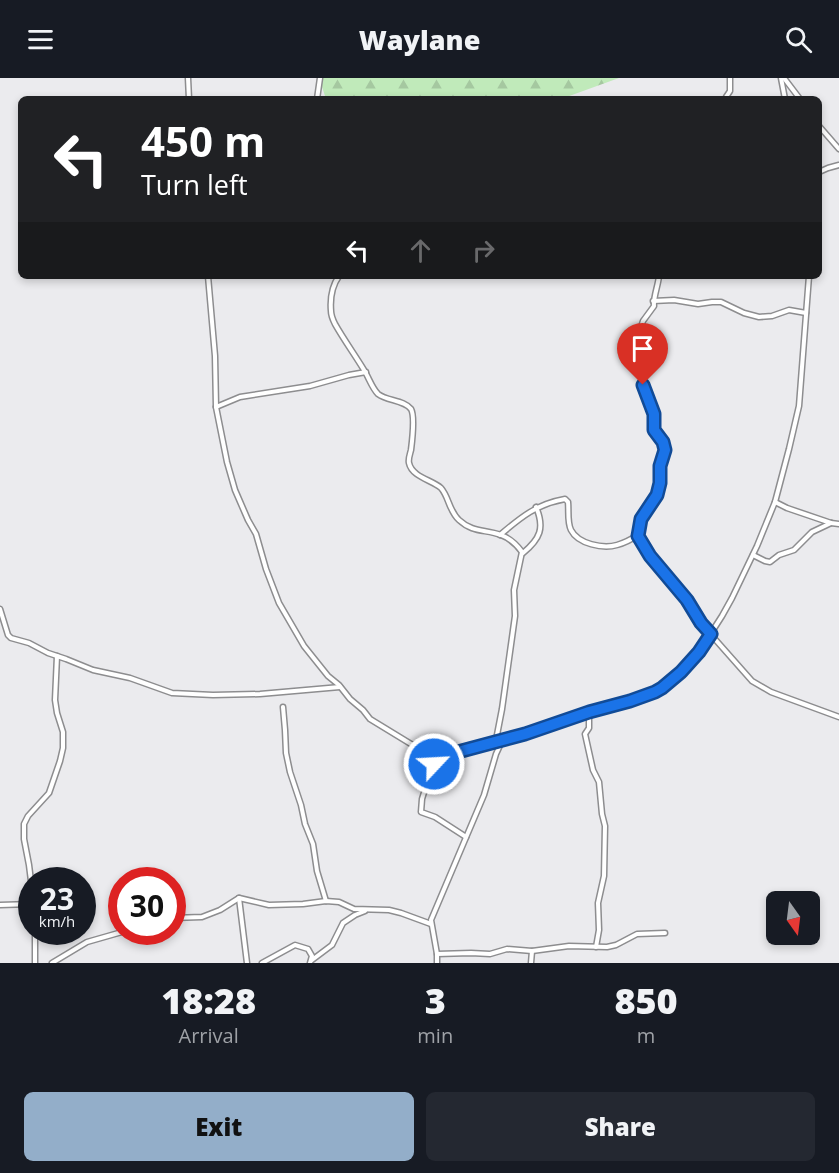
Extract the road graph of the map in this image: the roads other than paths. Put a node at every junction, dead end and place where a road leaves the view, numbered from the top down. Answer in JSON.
{"nodes":[{"id":1,"x":188,"y":78,"type":"edge"},
{"id":2,"x":320,"y":78,"type":"edge"},
{"id":3,"x":730,"y":78,"type":"edge"},
{"id":4,"x":782,"y":78,"type":"edge"},
{"id":5,"x":189,"y":96,"type":"edge"},
{"id":6,"x":317,"y":96,"type":"edge"},
{"id":7,"x":727,"y":96,"type":"edge"},
{"id":8,"x":785,"y":96,"type":"edge"},
{"id":9,"x":797,"y":96,"type":"edge"},
{"id":10,"x":822,"y":129,"type":"edge"},
{"id":11,"x":839,"y":149,"type":"edge"},
{"id":12,"x":839,"y":165,"type":"edge"},
{"id":13,"x":822,"y":171,"type":"edge"},
{"id":14,"x":208,"y":279,"type":"edge"},
{"id":15,"x":337,"y":279,"type":"edge"},
{"id":16,"x":659,"y":279,"type":"edge"},
{"id":17,"x":809,"y":279,"type":"edge"},
{"id":18,"x":653,"y":301,"type":"junction"},
{"id":19,"x":806,"y":313,"type":"junction"},
{"id":20,"x":366,"y":372,"type":"junction"},
{"id":21,"x":216,"y":407,"type":"junction"},
{"id":22,"x":775,"y":502,"type":"junction"},
{"id":23,"x":536,"y":507,"type":"junction"},
{"id":24,"x":831,"y":523,"type":"junction"},
{"id":25,"x":839,"y":524,"type":"edge"},
{"id":26,"x":500,"y":535,"type":"junction"},
{"id":27,"x":638,"y":536,"type":"junction"},
{"id":28,"x":522,"y":554,"type":"junction"},
{"id":29,"x":753,"y":555,"type":"junction"},
{"id":30,"x":0,"y":609,"type":"edge"},
{"id":31,"x":711,"y":634,"type":"junction"},
{"id":32,"x":57,"y":656,"type":"junction"},
{"id":33,"x":340,"y":687,"type":"junction"},
{"id":34,"x":283,"y":707,"type":"dead end"},
{"id":35,"x":589,"y":712,"type":"junction"},
{"id":36,"x":839,"y":717,"type":"edge"},
{"id":37,"x":502,"y":740,"type":"junction"},
{"id":38,"x":496,"y":741,"type":"junction"},
{"id":39,"x":436,"y":754,"type":"junction"},
{"id":40,"x":466,"y":837,"type":"junction"},
{"id":41,"x":29,"y":867,"type":"edge"},
{"id":42,"x":239,"y":898,"type":"junction"},
{"id":43,"x":326,"y":901,"type":"junction"},
{"id":44,"x":18,"y":904,"type":"edge"},
{"id":45,"x":0,"y":905,"type":"edge"},
{"id":46,"x":372,"y":910,"type":"junction"},
{"id":47,"x":186,"y":918,"type":"edge"},
{"id":48,"x":431,"y":924,"type":"junction"},
{"id":49,"x":665,"y":933,"type":"dead end"},
{"id":50,"x":108,"y":936,"type":"edge"},
{"id":51,"x":35,"y":945,"type":"edge"},
{"id":52,"x":596,"y":947,"type":"junction"},
{"id":53,"x":532,"y":951,"type":"junction"},
{"id":54,"x":437,"y":954,"type":"junction"},
{"id":55,"x":311,"y":961,"type":"edge"},
{"id":56,"x":436,"y":962,"type":"edge"},
{"id":57,"x":35,"y":963,"type":"edge"},
{"id":58,"x":52,"y":963,"type":"edge"},
{"id":59,"x":247,"y":963,"type":"edge"},
{"id":60,"x":262,"y":963,"type":"edge"},
{"id":61,"x":531,"y":963,"type":"edge"}],
"edges":[{"from":1,"to":5,"type":"street"},
{"from":2,"to":6,"type":"street"},
{"from":3,"to":7,"type":"street"},
{"from":4,"to":8,"type":"street"},
{"from":4,"to":9,"type":"street"},
{"from":10,"to":11,"type":"street"},
{"from":12,"to":13,"type":"street"},
{"from":14,"to":21,"type":"street"},
{"from":15,"to":20,"type":"street"},
{"from":16,"to":18,"type":"street"},
{"from":17,"to":19,"type":"street"},
{"from":18,"to":19,"type":"street"},
{"from":18,"to":27,"type":"street"},
{"from":19,"to":22,"type":"street"},
{"from":20,"to":21,"type":"street"},
{"from":20,"to":26,"type":"street"},
{"from":21,"to":33,"type":"street"},
{"from":22,"to":24,"type":"street"},
{"from":22,"to":29,"type":"street"},
{"from":23,"to":26,"type":"street"},
{"from":23,"to":27,"type":"street"},
{"from":23,"to":28,"type":"street"},
{"from":24,"to":25,"type":"street"},
{"from":24,"to":29,"type":"street"},
{"from":26,"to":28,"type":"street"},
{"from":27,"to":31,"type":"street"},
{"from":28,"to":38,"type":"street"},
{"from":29,"to":31,"type":"street"},
{"from":30,"to":32,"type":"street"},
{"from":31,"to":35,"type":"street"},
{"from":31,"to":36,"type":"street"},
{"from":32,"to":33,"type":"street"},
{"from":32,"to":41,"type":"street"},
{"from":33,"to":39,"type":"street"},
{"from":34,"to":43,"type":"street"},
{"from":35,"to":37,"type":"street"},
{"from":35,"to":52,"type":"street"},
{"from":37,"to":38,"type":"street"},
{"from":37,"to":40,"type":"street"},
{"from":38,"to":39,"type":"street"},
{"from":39,"to":40,"type":"street"},
{"from":40,"to":48,"type":"street"},
{"from":42,"to":43,"type":"street"},
{"from":42,"to":47,"type":"street"},
{"from":42,"to":59,"type":"street"},
{"from":43,"to":46,"type":"street"},
{"from":44,"to":45,"type":"street"},
{"from":46,"to":48,"type":"street"},
{"from":46,"to":55,"type":"street"},
{"from":48,"to":54,"type":"street"},
{"from":49,"to":52,"type":"street"},
{"from":50,"to":58,"type":"street"},
{"from":51,"to":57,"type":"street"},
{"from":52,"to":53,"type":"street"},
{"from":53,"to":54,"type":"street"},
{"from":53,"to":61,"type":"street"},
{"from":54,"to":56,"type":"street"},
{"from":55,"to":60,"type":"street"}]}
